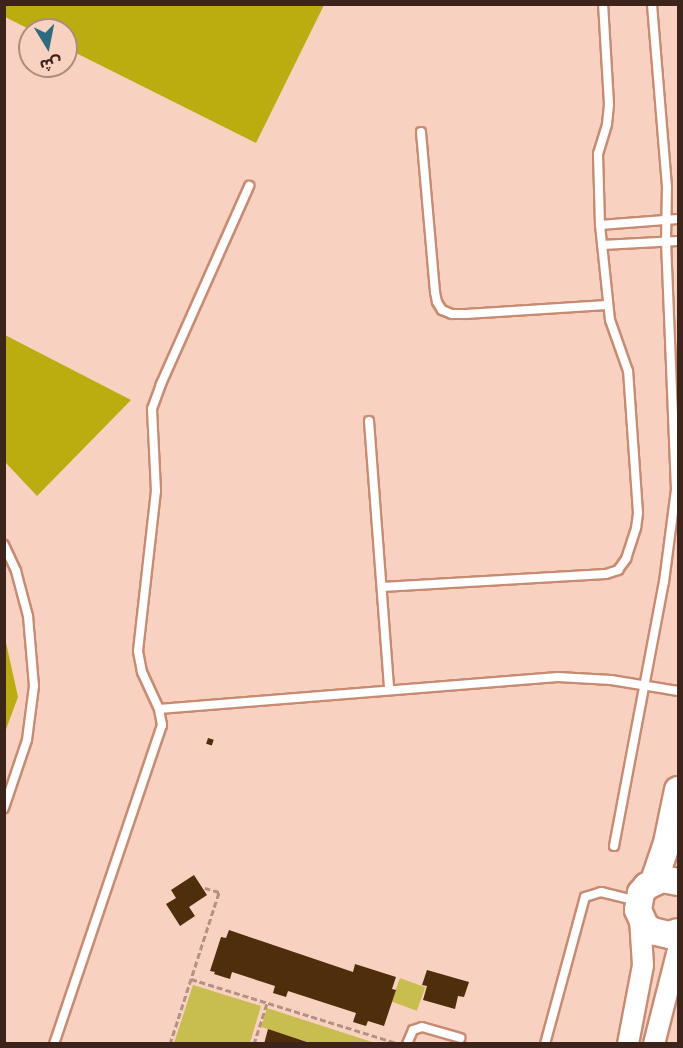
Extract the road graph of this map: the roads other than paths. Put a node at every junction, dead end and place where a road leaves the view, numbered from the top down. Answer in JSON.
{"nodes":[{"id":1,"x":603,"y":4,"type":"edge"},
{"id":2,"x":652,"y":4,"type":"edge"},
{"id":3,"x":420,"y":132,"type":"dead end"},
{"id":4,"x":249,"y":186,"type":"dead end"},
{"id":5,"x":678,"y":219,"type":"edge"},
{"id":6,"x":665,"y":220,"type":"junction"},
{"id":7,"x":600,"y":225,"type":"junction"},
{"id":8,"x":678,"y":241,"type":"edge"},
{"id":9,"x":666,"y":242,"type":"junction"},
{"id":10,"x":602,"y":245,"type":"junction"},
{"id":11,"x":607,"y":305,"type":"junction"},
{"id":12,"x":369,"y":421,"type":"dead end"},
{"id":13,"x":4,"y":545,"type":"edge"},
{"id":14,"x":382,"y":587,"type":"junction"},
{"id":15,"x":644,"y":685,"type":"junction"},
{"id":16,"x":389,"y":689,"type":"junction"},
{"id":17,"x":678,"y":691,"type":"edge"},
{"id":18,"x":159,"y":709,"type":"junction"},
{"id":19,"x":678,"y":790,"type":"edge"},
{"id":20,"x":4,"y":808,"type":"edge"},
{"id":21,"x":614,"y":846,"type":"dead end"},
{"id":22,"x":666,"y":882,"type":"edge"},
{"id":23,"x":639,"y":910,"type":"junction"},
{"id":24,"x":678,"y":932,"type":"edge"},
{"id":25,"x":678,"y":950,"type":"edge"},
{"id":26,"x":460,"y":1038,"type":"dead end"},
{"id":27,"x":54,"y":1044,"type":"edge"},
{"id":28,"x":407,"y":1044,"type":"edge"},
{"id":29,"x":545,"y":1044,"type":"edge"},
{"id":30,"x":628,"y":1044,"type":"edge"},
{"id":31,"x":654,"y":1044,"type":"edge"}],
"edges":[{"from":1,"to":7,"type":"lane"},
{"from":2,"to":6,"type":"lane"},
{"from":3,"to":11,"type":"lane"},
{"from":4,"to":18,"type":"lane"},
{"from":5,"to":6,"type":"lane"},
{"from":6,"to":7,"type":"lane"},
{"from":6,"to":9,"type":"lane"},
{"from":7,"to":10,"type":"lane"},
{"from":8,"to":9,"type":"lane"},
{"from":9,"to":10,"type":"lane"},
{"from":9,"to":15,"type":"lane"},
{"from":10,"to":11,"type":"lane"},
{"from":11,"to":14,"type":"lane"},
{"from":12,"to":14,"type":"lane"},
{"from":13,"to":20,"type":"lane"},
{"from":14,"to":16,"type":"lane"},
{"from":15,"to":16,"type":"lane"},
{"from":15,"to":17,"type":"lane"},
{"from":15,"to":21,"type":"lane"},
{"from":16,"to":18,"type":"lane"},
{"from":18,"to":27,"type":"lane"},
{"from":19,"to":22,"type":"main road"},
{"from":22,"to":23,"type":"main road"},
{"from":23,"to":24,"type":"main road"},
{"from":23,"to":29,"type":"lane"},
{"from":23,"to":30,"type":"street"},
{"from":25,"to":31,"type":"street"},
{"from":26,"to":28,"type":"lane"}]}
